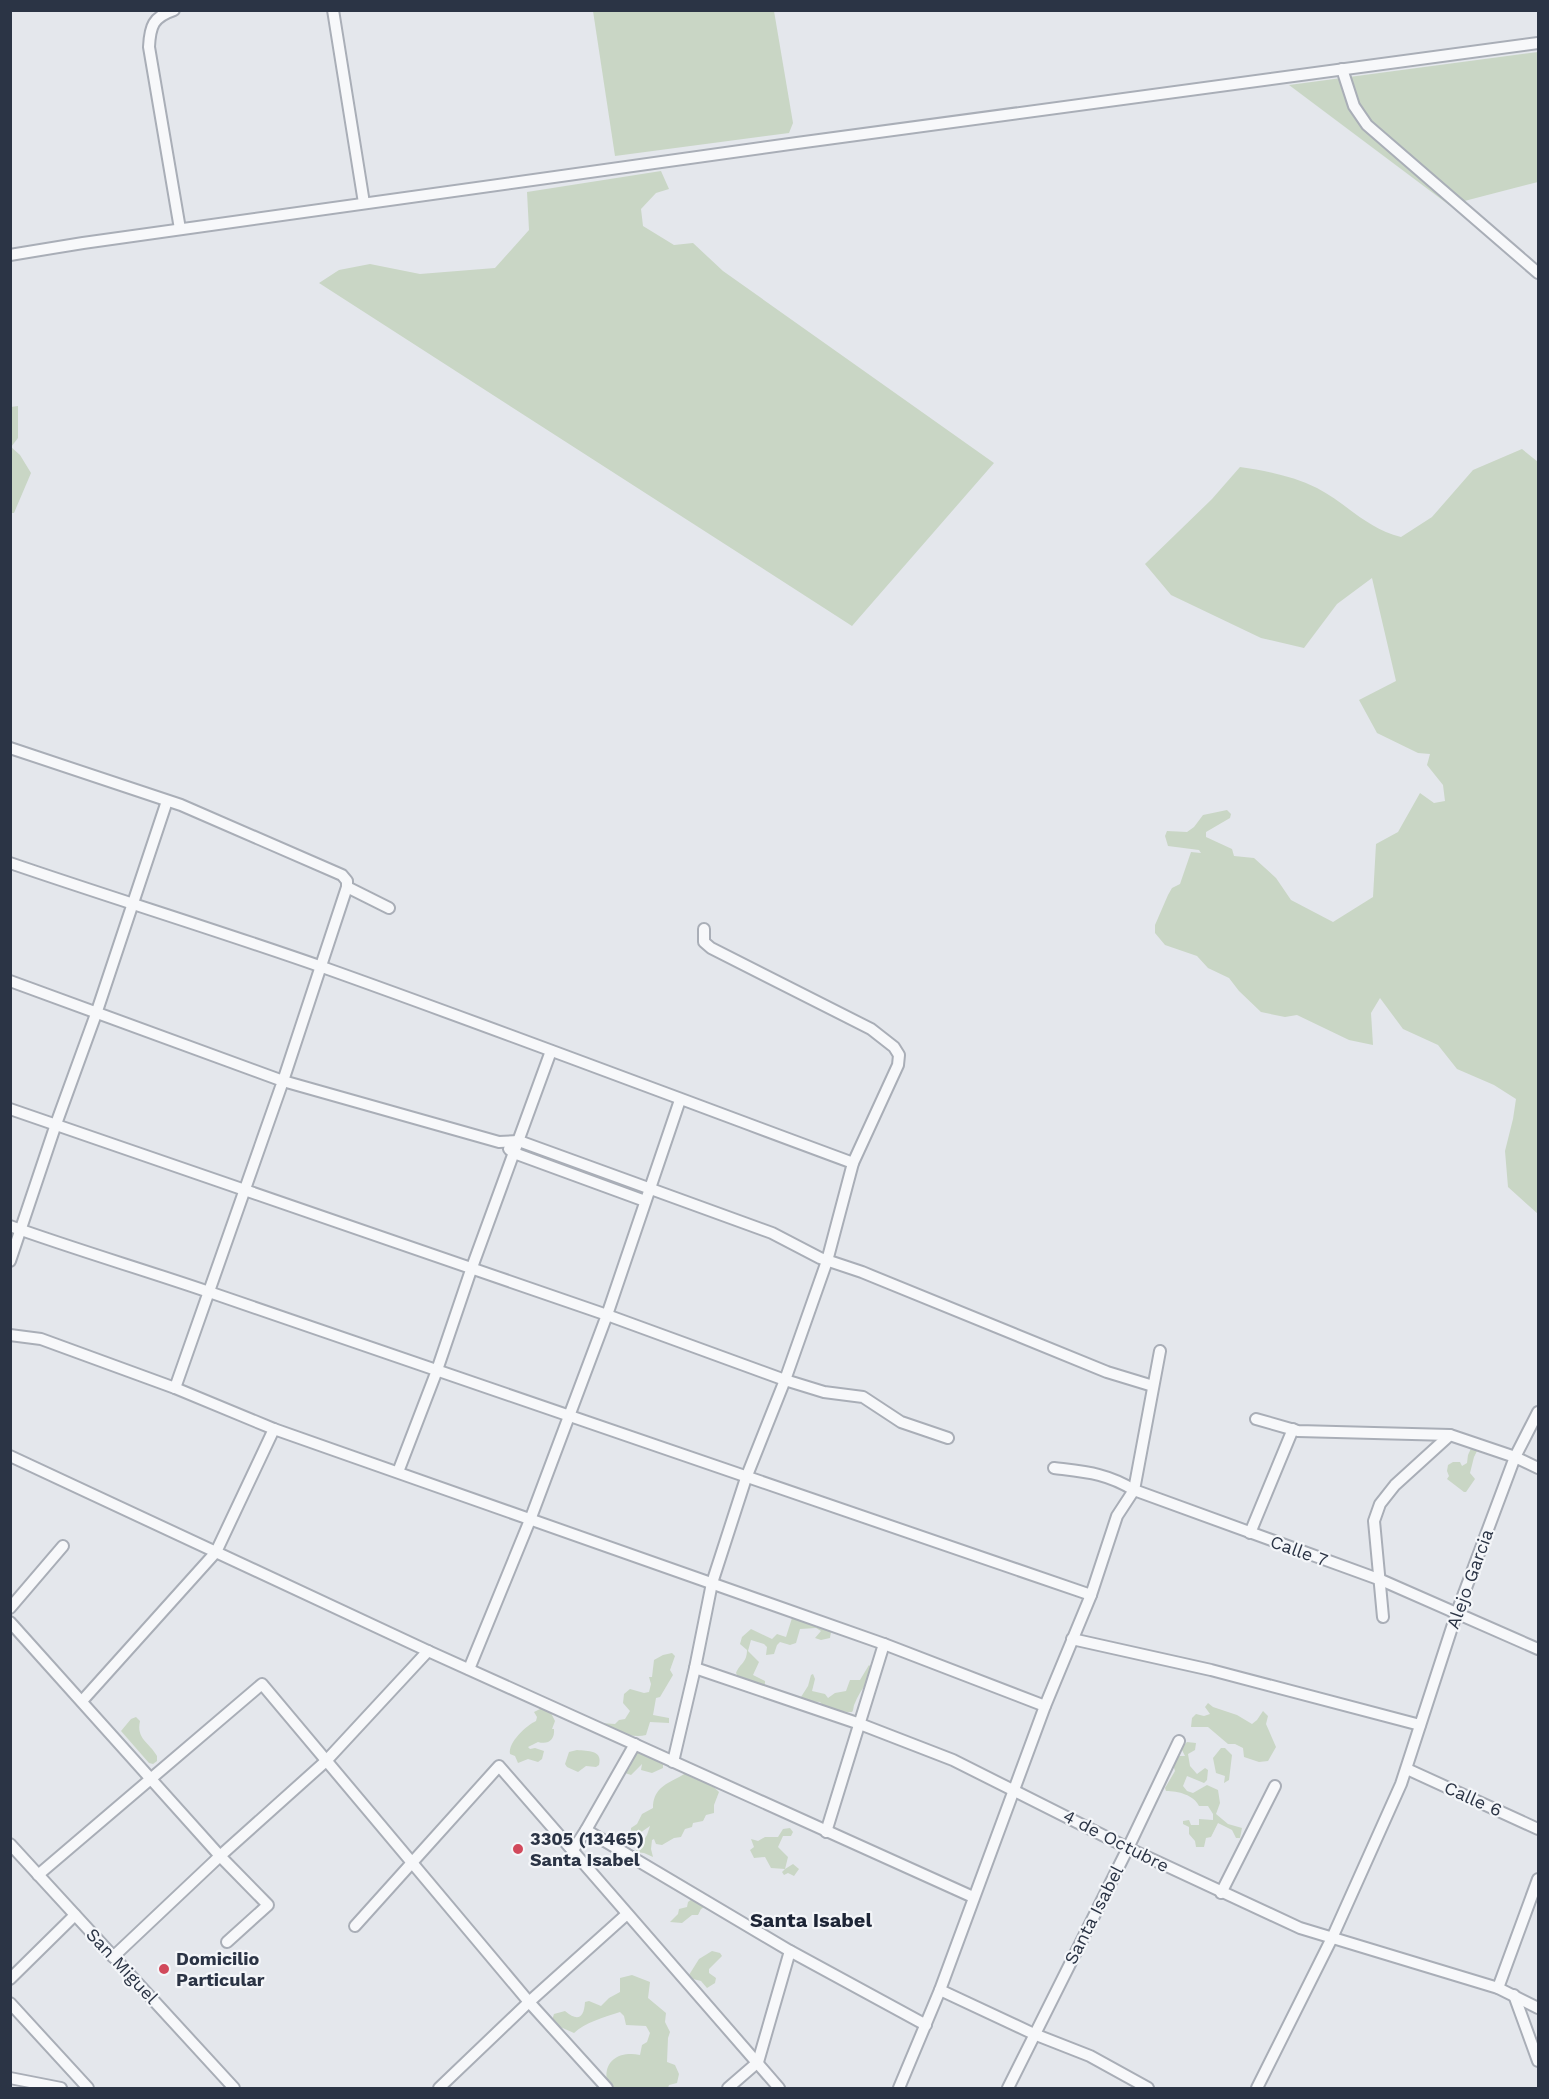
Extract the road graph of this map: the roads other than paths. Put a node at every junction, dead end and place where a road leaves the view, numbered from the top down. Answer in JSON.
{"nodes":[{"id":1,"x":174,"y":10,"type":"edge"},
{"id":2,"x":333,"y":10,"type":"edge"},
{"id":3,"x":1539,"y":43,"type":"edge"},
{"id":4,"x":1342,"y":69,"type":"junction"},
{"id":5,"x":364,"y":203,"type":"junction"},
{"id":6,"x":180,"y":229,"type":"junction"},
{"id":7,"x":10,"y":255,"type":"edge"},
{"id":8,"x":1539,"y":273,"type":"edge"},
{"id":9,"x":10,"y":748,"type":"edge"},
{"id":10,"x":167,"y":801,"type":"junction"},
{"id":11,"x":10,"y":862,"type":"edge"},
{"id":12,"x":347,"y":887,"type":"junction"},
{"id":13,"x":133,"y":905,"type":"junction"},
{"id":14,"x":389,"y":908,"type":"dead end"},
{"id":15,"x":704,"y":930,"type":"dead end"},
{"id":16,"x":322,"y":967,"type":"junction"},
{"id":17,"x":10,"y":981,"type":"edge"},
{"id":18,"x":96,"y":1014,"type":"junction"},
{"id":19,"x":551,"y":1051,"type":"junction"},
{"id":20,"x":283,"y":1081,"type":"junction"},
{"id":21,"x":680,"y":1100,"type":"junction"},
{"id":22,"x":10,"y":1109,"type":"edge"},
{"id":23,"x":56,"y":1124,"type":"junction"},
{"id":24,"x":519,"y":1141,"type":"junction"},
{"id":25,"x":499,"y":1142,"type":"junction"},
{"id":26,"x":514,"y":1153,"type":"junction"},
{"id":27,"x":853,"y":1163,"type":"junction"},
{"id":28,"x":649,"y":1189,"type":"junction"},
{"id":29,"x":245,"y":1191,"type":"junction"},
{"id":30,"x":645,"y":1201,"type":"junction"},
{"id":31,"x":10,"y":1226,"type":"edge"},
{"id":32,"x":22,"y":1230,"type":"junction"},
{"id":33,"x":10,"y":1261,"type":"edge"},
{"id":34,"x":827,"y":1261,"type":"junction"},
{"id":35,"x":471,"y":1270,"type":"junction"},
{"id":36,"x":209,"y":1292,"type":"junction"},
{"id":37,"x":607,"y":1315,"type":"junction"},
{"id":38,"x":10,"y":1335,"type":"edge"},
{"id":39,"x":1160,"y":1351,"type":"dead end"},
{"id":40,"x":436,"y":1373,"type":"junction"},
{"id":41,"x":785,"y":1380,"type":"junction"},
{"id":42,"x":1153,"y":1386,"type":"junction"},
{"id":43,"x":175,"y":1388,"type":"junction"},
{"id":44,"x":1539,"y":1412,"type":"edge"},
{"id":45,"x":568,"y":1416,"type":"junction"},
{"id":46,"x":1256,"y":1419,"type":"dead end"},
{"id":47,"x":274,"y":1429,"type":"junction"},
{"id":48,"x":1293,"y":1429,"type":"junction"},
{"id":49,"x":1450,"y":1435,"type":"junction"},
{"id":50,"x":948,"y":1438,"type":"dead end"},
{"id":51,"x":10,"y":1456,"type":"edge"},
{"id":52,"x":1515,"y":1457,"type":"junction"},
{"id":53,"x":1054,"y":1468,"type":"dead end"},
{"id":54,"x":1539,"y":1468,"type":"edge"},
{"id":55,"x":398,"y":1472,"type":"junction"},
{"id":56,"x":746,"y":1478,"type":"junction"},
{"id":57,"x":1134,"y":1490,"type":"junction"},
{"id":58,"x":530,"y":1521,"type":"junction"},
{"id":59,"x":1250,"y":1533,"type":"junction"},
{"id":60,"x":63,"y":1546,"type":"dead end"},
{"id":61,"x":216,"y":1552,"type":"junction"},
{"id":62,"x":1381,"y":1580,"type":"junction"},
{"id":63,"x":712,"y":1583,"type":"junction"},
{"id":64,"x":1092,"y":1595,"type":"junction"},
{"id":65,"x":10,"y":1608,"type":"edge"},
{"id":66,"x":1457,"y":1612,"type":"junction"},
{"id":67,"x":1383,"y":1617,"type":"dead end"},
{"id":68,"x":10,"y":1622,"type":"edge"},
{"id":69,"x":1072,"y":1639,"type":"junction"},
{"id":70,"x":884,"y":1644,"type":"junction"},
{"id":71,"x":1539,"y":1649,"type":"edge"},
{"id":72,"x":428,"y":1652,"type":"junction"},
{"id":73,"x":695,"y":1668,"type":"junction"},
{"id":74,"x":469,"y":1669,"type":"junction"},
{"id":75,"x":82,"y":1701,"type":"junction"},
{"id":76,"x":1044,"y":1706,"type":"junction"},
{"id":77,"x":860,"y":1724,"type":"junction"},
{"id":78,"x":1420,"y":1725,"type":"junction"},
{"id":79,"x":1179,"y":1741,"type":"dead end"},
{"id":80,"x":634,"y":1744,"type":"junction"},
{"id":81,"x":326,"y":1761,"type":"junction"},
{"id":82,"x":673,"y":1762,"type":"junction"},
{"id":83,"x":1407,"y":1769,"type":"junction"},
{"id":84,"x":150,"y":1778,"type":"junction"},
{"id":85,"x":1275,"y":1786,"type":"dead end"},
{"id":86,"x":1013,"y":1789,"type":"junction"},
{"id":87,"x":1539,"y":1829,"type":"edge"},
{"id":88,"x":586,"y":1830,"type":"junction"},
{"id":89,"x":826,"y":1832,"type":"junction"},
{"id":90,"x":10,"y":1844,"type":"edge"},
{"id":91,"x":1128,"y":1848,"type":"junction"},
{"id":92,"x":573,"y":1850,"type":"junction"},
{"id":93,"x":220,"y":1856,"type":"junction"},
{"id":94,"x":412,"y":1863,"type":"junction"},
{"id":95,"x":38,"y":1875,"type":"junction"},
{"id":96,"x":1539,"y":1879,"type":"edge"},
{"id":97,"x":1221,"y":1893,"type":"junction"},
{"id":98,"x":973,"y":1897,"type":"junction"},
{"id":99,"x":627,"y":1914,"type":"junction"},
{"id":100,"x":75,"y":1915,"type":"junction"},
{"id":101,"x":355,"y":1926,"type":"dead end"},
{"id":102,"x":1332,"y":1938,"type":"junction"},
{"id":103,"x":227,"y":1942,"type":"dead end"},
{"id":104,"x":790,"y":1952,"type":"junction"},
{"id":105,"x":114,"y":1957,"type":"junction"},
{"id":106,"x":10,"y":1979,"type":"edge"},
{"id":107,"x":1498,"y":1988,"type":"junction"},
{"id":108,"x":940,"y":1989,"type":"junction"},
{"id":109,"x":1514,"y":1995,"type":"junction"},
{"id":110,"x":529,"y":2002,"type":"junction"},
{"id":111,"x":10,"y":2003,"type":"edge"},
{"id":112,"x":1539,"y":2007,"type":"edge"},
{"id":113,"x":926,"y":2025,"type":"junction"},
{"id":114,"x":1034,"y":2034,"type":"junction"},
{"id":115,"x":1539,"y":2061,"type":"edge"},
{"id":116,"x":758,"y":2062,"type":"junction"},
{"id":117,"x":10,"y":2078,"type":"edge"},
{"id":118,"x":61,"y":2088,"type":"edge"},
{"id":119,"x":88,"y":2088,"type":"edge"},
{"id":120,"x":234,"y":2088,"type":"edge"},
{"id":121,"x":439,"y":2088,"type":"edge"},
{"id":122,"x":607,"y":2088,"type":"edge"},
{"id":123,"x":728,"y":2088,"type":"edge"},
{"id":124,"x":779,"y":2088,"type":"edge"},
{"id":125,"x":899,"y":2088,"type":"edge"},
{"id":126,"x":1008,"y":2088,"type":"edge"},
{"id":127,"x":1148,"y":2088,"type":"edge"},
{"id":128,"x":1257,"y":2088,"type":"edge"}],
"edges":[{"from":1,"to":6,"type":"street"},
{"from":2,"to":5,"type":"street"},
{"from":3,"to":4,"type":"street"},
{"from":4,"to":5,"type":"street"},
{"from":4,"to":8,"type":"street"},
{"from":5,"to":6,"type":"street"},
{"from":6,"to":7,"type":"street"},
{"from":9,"to":10,"type":"street"},
{"from":10,"to":12,"type":"street"},
{"from":10,"to":13,"type":"street"},
{"from":11,"to":13,"type":"street"},
{"from":12,"to":14,"type":"street"},
{"from":12,"to":16,"type":"street"},
{"from":13,"to":16,"type":"street"},
{"from":13,"to":18,"type":"street"},
{"from":15,"to":27,"type":"street"},
{"from":16,"to":19,"type":"street"},
{"from":16,"to":20,"type":"street"},
{"from":17,"to":18,"type":"street"},
{"from":18,"to":20,"type":"street"},
{"from":18,"to":23,"type":"street"},
{"from":19,"to":21,"type":"street"},
{"from":19,"to":24,"type":"street"},
{"from":20,"to":25,"type":"street"},
{"from":20,"to":29,"type":"street"},
{"from":21,"to":27,"type":"street"},
{"from":21,"to":28,"type":"street"},
{"from":22,"to":23,"type":"street"},
{"from":23,"to":29,"type":"street"},
{"from":23,"to":32,"type":"street"},
{"from":24,"to":25,"type":"street"},
{"from":24,"to":26,"type":"street"},
{"from":24,"to":28,"type":"street"},
{"from":25,"to":26,"type":"street"},
{"from":26,"to":30,"type":"street"},
{"from":26,"to":35,"type":"street"},
{"from":27,"to":34,"type":"street"},
{"from":28,"to":30,"type":"street"},
{"from":28,"to":34,"type":"street"},
{"from":29,"to":35,"type":"street"},
{"from":29,"to":36,"type":"street"},
{"from":30,"to":37,"type":"street"},
{"from":31,"to":32,"type":"street"},
{"from":32,"to":33,"type":"street"},
{"from":32,"to":36,"type":"street"},
{"from":34,"to":41,"type":"street"},
{"from":34,"to":42,"type":"street"},
{"from":35,"to":37,"type":"street"},
{"from":35,"to":40,"type":"street"},
{"from":36,"to":40,"type":"street"},
{"from":36,"to":43,"type":"street"},
{"from":37,"to":41,"type":"street"},
{"from":37,"to":45,"type":"street"},
{"from":38,"to":43,"type":"street"},
{"from":39,"to":42,"type":"street"},
{"from":40,"to":45,"type":"street"},
{"from":40,"to":55,"type":"street"},
{"from":41,"to":50,"type":"street"},
{"from":41,"to":56,"type":"street"},
{"from":42,"to":57,"type":"street"},
{"from":43,"to":47,"type":"street"},
{"from":44,"to":52,"type":"street","name":"Alejo Garcia"},
{"from":45,"to":56,"type":"street"},
{"from":45,"to":58,"type":"street"},
{"from":46,"to":48,"type":"street"},
{"from":47,"to":55,"type":"street"},
{"from":47,"to":61,"type":"street"},
{"from":48,"to":49,"type":"street"},
{"from":48,"to":59,"type":"street"},
{"from":49,"to":52,"type":"street"},
{"from":49,"to":62,"type":"street"},
{"from":51,"to":61,"type":"street"},
{"from":52,"to":54,"type":"street"},
{"from":52,"to":66,"type":"street","name":"Alejo Garcia"},
{"from":53,"to":57,"type":"street","name":"Calle 7"},
{"from":55,"to":58,"type":"street"},
{"from":56,"to":63,"type":"street"},
{"from":56,"to":64,"type":"street"},
{"from":57,"to":59,"type":"street","name":"Calle 7"},
{"from":57,"to":64,"type":"street"},
{"from":58,"to":63,"type":"street"},
{"from":58,"to":74,"type":"street"},
{"from":59,"to":62,"type":"street","name":"Calle 7"},
{"from":60,"to":65,"type":"street"},
{"from":61,"to":72,"type":"street"},
{"from":61,"to":75,"type":"street"},
{"from":62,"to":66,"type":"street","name":"Calle 7"},
{"from":62,"to":67,"type":"street"},
{"from":63,"to":70,"type":"street"},
{"from":63,"to":73,"type":"street"},
{"from":64,"to":69,"type":"street"},
{"from":66,"to":71,"type":"street","name":"Calle 7"},
{"from":66,"to":78,"type":"street","name":"Alejo Garcia"},
{"from":68,"to":75,"type":"street"},
{"from":69,"to":76,"type":"street"},
{"from":69,"to":78,"type":"street"},
{"from":70,"to":76,"type":"street"},
{"from":70,"to":77,"type":"street"},
{"from":72,"to":74,"type":"street"},
{"from":72,"to":81,"type":"street"},
{"from":73,"to":77,"type":"street","name":"4 de Octubre"},
{"from":73,"to":82,"type":"street"},
{"from":74,"to":80,"type":"street"},
{"from":75,"to":84,"type":"street"},
{"from":76,"to":86,"type":"street"},
{"from":77,"to":86,"type":"street","name":"4 de Octubre"},
{"from":77,"to":89,"type":"street"},
{"from":78,"to":83,"type":"street","name":"Alejo Garcia"},
{"from":79,"to":91,"type":"street","name":"Santa Isabel"},
{"from":80,"to":82,"type":"street"},
{"from":80,"to":88,"type":"street"},
{"from":81,"to":84,"type":"street"},
{"from":81,"to":93,"type":"street"},
{"from":81,"to":94,"type":"street"},
{"from":82,"to":89,"type":"street"},
{"from":83,"to":87,"type":"street","name":"Calle 6"},
{"from":83,"to":102,"type":"street","name":"Alejo Garcia"},
{"from":84,"to":93,"type":"street"},
{"from":84,"to":95,"type":"street"},
{"from":85,"to":97,"type":"street"},
{"from":86,"to":91,"type":"street","name":"4 de Octubre"},
{"from":86,"to":98,"type":"street"},
{"from":88,"to":92,"type":"street"},
{"from":88,"to":104,"type":"street"},
{"from":89,"to":98,"type":"street"},
{"from":90,"to":95,"type":"street","name":"San Miguel"},
{"from":91,"to":97,"type":"street","name":"4 de Octubre"},
{"from":91,"to":114,"type":"street","name":"Santa Isabel"},
{"from":92,"to":94,"type":"street"},
{"from":92,"to":99,"type":"street"},
{"from":93,"to":103,"type":"street"},
{"from":93,"to":105,"type":"street"},
{"from":94,"to":101,"type":"street"},
{"from":94,"to":110,"type":"street"},
{"from":95,"to":100,"type":"street","name":"San Miguel"},
{"from":96,"to":107,"type":"street"},
{"from":97,"to":102,"type":"street","name":"4 de Octubre"},
{"from":98,"to":108,"type":"street"},
{"from":99,"to":110,"type":"street"},
{"from":99,"to":116,"type":"street"},
{"from":100,"to":105,"type":"street","name":"San Miguel"},
{"from":100,"to":106,"type":"street"},
{"from":102,"to":107,"type":"street","name":"4 de Octubre"},
{"from":102,"to":128,"type":"street","name":"Alejo Garcia"},
{"from":104,"to":113,"type":"street"},
{"from":104,"to":116,"type":"street"},
{"from":105,"to":120,"type":"street","name":"San Miguel"},
{"from":107,"to":109,"type":"street","name":"4 de Octubre"},
{"from":108,"to":113,"type":"street"},
{"from":108,"to":114,"type":"street"},
{"from":109,"to":112,"type":"street","name":"4 de Octubre"},
{"from":109,"to":115,"type":"street"},
{"from":110,"to":121,"type":"street"},
{"from":110,"to":122,"type":"street"},
{"from":111,"to":119,"type":"street"},
{"from":113,"to":125,"type":"street"},
{"from":114,"to":126,"type":"street","name":"Santa Isabel"},
{"from":114,"to":127,"type":"street"},
{"from":116,"to":123,"type":"street"},
{"from":116,"to":124,"type":"street"},
{"from":117,"to":118,"type":"street"}]}
